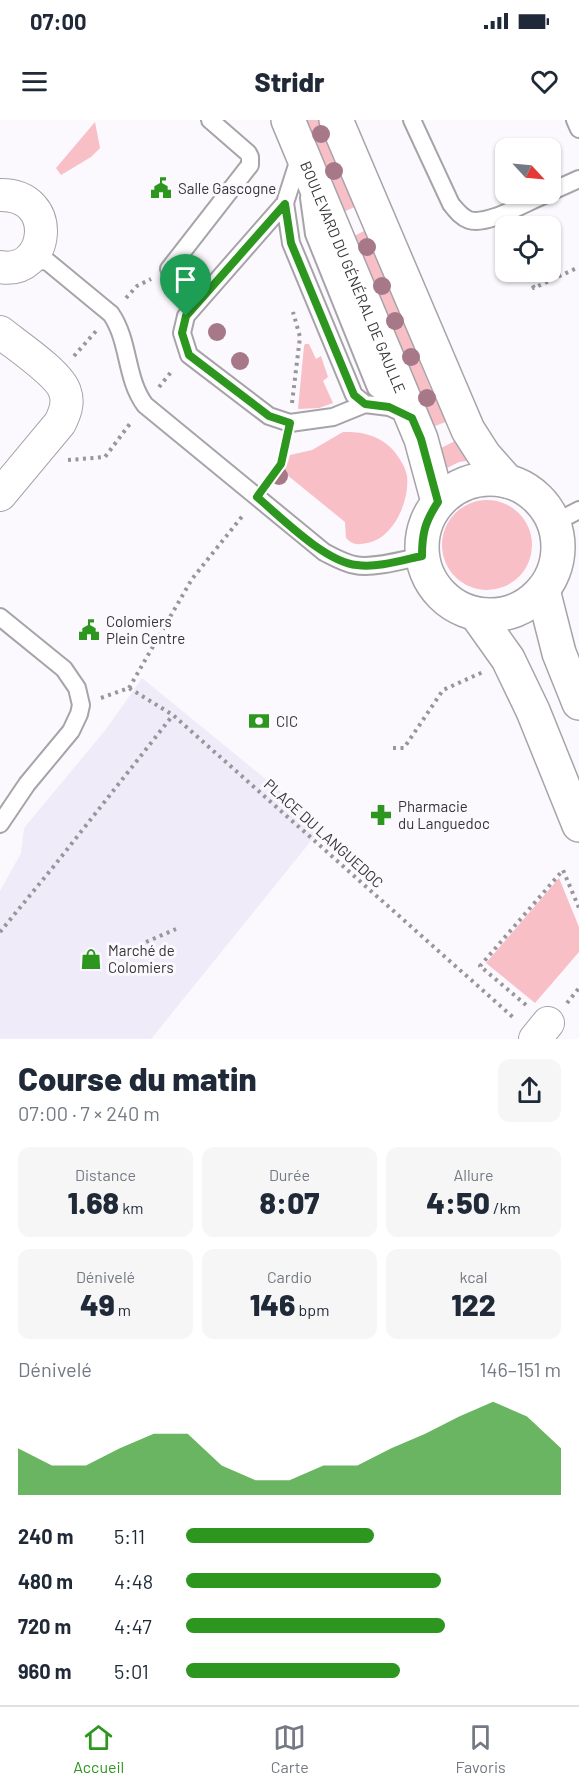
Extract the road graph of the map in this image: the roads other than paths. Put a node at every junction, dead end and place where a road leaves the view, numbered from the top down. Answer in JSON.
{"nodes":[{"id":1,"x":210,"y":120,"type":"edge"},
{"id":2,"x":288,"y":120,"type":"edge"},
{"id":3,"x":336,"y":120,"type":"edge"},
{"id":4,"x":412,"y":120,"type":"edge"},
{"id":5,"x":574,"y":120,"type":"edge"},
{"id":6,"x":579,"y":129,"type":"edge"},
{"id":7,"x":302,"y":153,"type":"junction"},
{"id":8,"x":579,"y":179,"type":"edge"},
{"id":9,"x":561,"y":187,"type":"edge"},
{"id":10,"x":0,"y":195,"type":"edge"},
{"id":11,"x":285,"y":204,"type":"junction"},
{"id":12,"x":524,"y":204,"type":"edge"},
{"id":13,"x":9,"y":268,"type":"edge"},
{"id":14,"x":169,"y":269,"type":"dead end"},
{"id":15,"x":0,"y":332,"type":"edge"},
{"id":16,"x":365,"y":404,"type":"junction"},
{"id":17,"x":412,"y":418,"type":"junction"},
{"id":18,"x":507,"y":481,"type":"junction"},
{"id":19,"x":0,"y":495,"type":"edge"},
{"id":20,"x":438,"y":502,"type":"junction"},
{"id":21,"x":566,"y":516,"type":"edge"},
{"id":22,"x":422,"y":556,"type":"junction"},
{"id":23,"x":543,"y":590,"type":"junction"},
{"id":24,"x":476,"y":614,"type":"junction"},
{"id":25,"x":0,"y":617,"type":"edge"},
{"id":26,"x":579,"y":704,"type":"edge"},
{"id":27,"x":0,"y":825,"type":"edge"},
{"id":28,"x":579,"y":825,"type":"edge"}],
"edges":[{"from":1,"to":14,"type":"lane"},
{"from":2,"to":7,"type":"street","name":"BOULEVARD DU GÉNÉRAL DE GAULLE"},
{"from":3,"to":18,"type":"street"},
{"from":4,"to":12,"type":"lane"},
{"from":5,"to":6,"type":"lane"},
{"from":7,"to":11,"type":"lane"},
{"from":7,"to":17,"type":"street","name":"BOULEVARD DU GÉNÉRAL DE GAULLE"},
{"from":8,"to":9,"type":"lane"},
{"from":10,"to":13,"type":"street"},
{"from":11,"to":16,"type":"lane"},
{"from":11,"to":16,"type":"lane"},
{"from":13,"to":22,"type":"lane"},
{"from":15,"to":19,"type":"street"},
{"from":16,"to":17,"type":"lane"},
{"from":17,"to":20,"type":"street","name":"BOULEVARD DU GÉNÉRAL DE GAULLE"},
{"from":18,"to":20,"type":"street"},
{"from":18,"to":21,"type":"street"},
{"from":20,"to":22,"type":"street"},
{"from":21,"to":23,"type":"street"},
{"from":22,"to":24,"type":"street"},
{"from":23,"to":24,"type":"street"},
{"from":23,"to":26,"type":"street"},
{"from":24,"to":28,"type":"street"},
{"from":25,"to":27,"type":"lane"}]}
